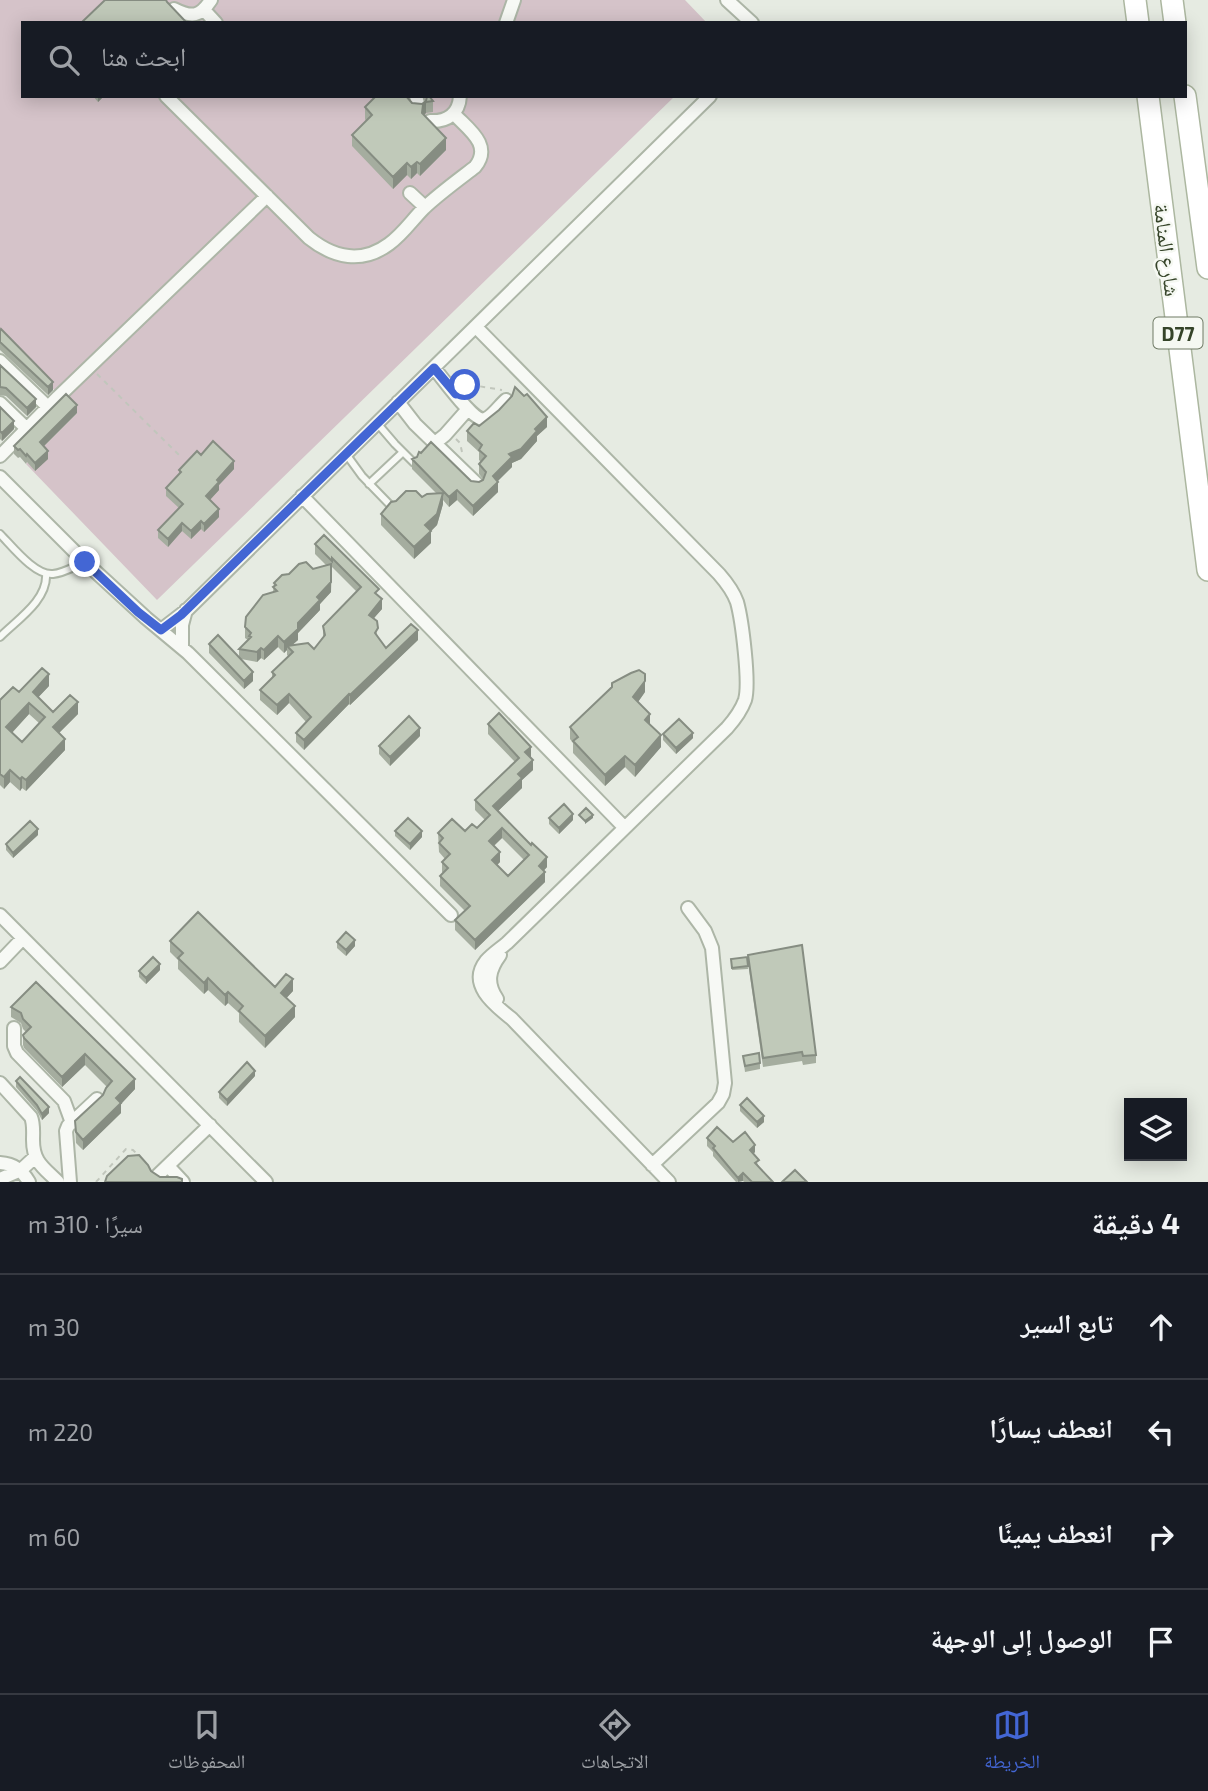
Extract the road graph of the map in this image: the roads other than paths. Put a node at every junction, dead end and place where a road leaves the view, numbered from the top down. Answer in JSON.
{"nodes":[{"id":1,"x":514,"y":0,"type":"edge"},
{"id":2,"x":727,"y":0,"type":"edge"},
{"id":3,"x":1135,"y":0,"type":"edge"},
{"id":4,"x":1172,"y":0,"type":"edge"},
{"id":5,"x":208,"y":5,"type":"edge"},
{"id":6,"x":174,"y":9,"type":"edge"},
{"id":7,"x":215,"y":21,"type":"edge"},
{"id":8,"x":507,"y":21,"type":"edge"},
{"id":9,"x":748,"y":21,"type":"edge"},
{"id":10,"x":1138,"y":21,"type":"edge"},
{"id":11,"x":1175,"y":21,"type":"edge"},
{"id":12,"x":172,"y":98,"type":"edge"},
{"id":13,"x":460,"y":98,"type":"edge"},
{"id":14,"x":708,"y":98,"type":"edge"},
{"id":15,"x":1148,"y":98,"type":"edge"},
{"id":16,"x":1185,"y":98,"type":"edge"},
{"id":17,"x":453,"y":114,"type":"junction"},
{"id":18,"x":430,"y":121,"type":"edge"},
{"id":19,"x":410,"y":193,"type":"dead end"},
{"id":20,"x":267,"y":196,"type":"junction"},
{"id":21,"x":425,"y":207,"type":"junction"},
{"id":22,"x":1208,"y":268,"type":"edge"},
{"id":23,"x":476,"y":327,"type":"junction"},
{"id":24,"x":0,"y":361,"type":"edge"},
{"id":25,"x":434,"y":368,"type":"junction"},
{"id":26,"x":506,"y":400,"type":"edge"},
{"id":27,"x":398,"y":402,"type":"junction"},
{"id":28,"x":0,"y":403,"type":"edge"},
{"id":29,"x":48,"y":407,"type":"junction"},
{"id":30,"x":468,"y":409,"type":"junction"},
{"id":31,"x":377,"y":423,"type":"junction"},
{"id":32,"x":26,"y":428,"type":"junction"},
{"id":33,"x":435,"y":443,"type":"junction"},
{"id":34,"x":403,"y":452,"type":"junction"},
{"id":35,"x":345,"y":454,"type":"junction"},
{"id":36,"x":0,"y":456,"type":"edge"},
{"id":37,"x":414,"y":463,"type":"edge"},
{"id":38,"x":0,"y":477,"type":"edge"},
{"id":39,"x":369,"y":484,"type":"junction"},
{"id":40,"x":477,"y":484,"type":"edge"},
{"id":41,"x":302,"y":496,"type":"junction"},
{"id":42,"x":393,"y":508,"type":"edge"},
{"id":43,"x":0,"y":534,"type":"edge"},
{"id":44,"x":85,"y":562,"type":"junction"},
{"id":45,"x":1208,"y":570,"type":"edge"},
{"id":46,"x":46,"y":574,"type":"junction"},
{"id":47,"x":187,"y":610,"type":"junction"},
{"id":48,"x":161,"y":630,"type":"junction"},
{"id":49,"x":0,"y":637,"type":"edge"},
{"id":50,"x":181,"y":646,"type":"junction"},
{"id":51,"x":624,"y":827,"type":"junction"},
{"id":52,"x":688,"y":908,"type":"dead end"},
{"id":53,"x":0,"y":915,"type":"edge"},
{"id":54,"x":451,"y":915,"type":"dead end"},
{"id":55,"x":23,"y":938,"type":"junction"},
{"id":56,"x":0,"y":962,"type":"edge"},
{"id":57,"x":14,"y":1028,"type":"dead end"},
{"id":58,"x":0,"y":1083,"type":"edge"},
{"id":59,"x":97,"y":1099,"type":"edge"},
{"id":60,"x":72,"y":1123,"type":"junction"},
{"id":61,"x":210,"y":1125,"type":"junction"},
{"id":62,"x":35,"y":1157,"type":"junction"},
{"id":63,"x":0,"y":1163,"type":"edge"},
{"id":64,"x":652,"y":1165,"type":"junction"},
{"id":65,"x":168,"y":1166,"type":"junction"},
{"id":66,"x":21,"y":1170,"type":"junction"},
{"id":67,"x":157,"y":1176,"type":"edge"},
{"id":68,"x":0,"y":1180,"type":"edge"},
{"id":69,"x":29,"y":1182,"type":"edge"},
{"id":70,"x":58,"y":1182,"type":"edge"},
{"id":71,"x":70,"y":1182,"type":"edge"},
{"id":72,"x":183,"y":1182,"type":"edge"},
{"id":73,"x":266,"y":1182,"type":"edge"},
{"id":74,"x":669,"y":1182,"type":"edge"}],
"edges":[{"from":1,"to":8,"type":"street"},
{"from":2,"to":9,"type":"street"},
{"from":3,"to":10,"type":"main road"},
{"from":4,"to":11,"type":"main road"},
{"from":5,"to":6,"type":"street"},
{"from":5,"to":7,"type":"street"},
{"from":12,"to":20,"type":"street"},
{"from":13,"to":17,"type":"street"},
{"from":14,"to":23,"type":"street"},
{"from":15,"to":45,"type":"main road","name":"شارع المنامة","number":"D77"},
{"from":16,"to":22,"type":"main road","name":"شارع المنامة"},
{"from":17,"to":18,"type":"street"},
{"from":17,"to":21,"type":"street"},
{"from":19,"to":21,"type":"street"},
{"from":20,"to":21,"type":"street"},
{"from":20,"to":29,"type":"street"},
{"from":23,"to":25,"type":"street"},
{"from":23,"to":51,"type":"street"},
{"from":24,"to":29,"type":"street"},
{"from":25,"to":27,"type":"street"},
{"from":25,"to":30,"type":"street"},
{"from":26,"to":30,"type":"street"},
{"from":27,"to":31,"type":"street"},
{"from":27,"to":33,"type":"street"},
{"from":28,"to":32,"type":"street"},
{"from":29,"to":32,"type":"street"},
{"from":30,"to":33,"type":"street"},
{"from":31,"to":34,"type":"lane"},
{"from":31,"to":35,"type":"street"},
{"from":32,"to":36,"type":"street"},
{"from":33,"to":40,"type":"street"},
{"from":34,"to":37,"type":"lane"},
{"from":34,"to":39,"type":"lane"},
{"from":35,"to":39,"type":"lane"},
{"from":35,"to":41,"type":"street"},
{"from":38,"to":44,"type":"street"},
{"from":39,"to":42,"type":"lane"},
{"from":41,"to":47,"type":"street"},
{"from":41,"to":51,"type":"street"},
{"from":43,"to":46,"type":"lane"},
{"from":44,"to":46,"type":"lane"},
{"from":44,"to":48,"type":"street"},
{"from":46,"to":49,"type":"lane"},
{"from":47,"to":48,"type":"street"},
{"from":47,"to":50,"type":"street"},
{"from":48,"to":50,"type":"street"},
{"from":50,"to":54,"type":"street"},
{"from":51,"to":64,"type":"street"},
{"from":52,"to":64,"type":"street"},
{"from":53,"to":55,"type":"street"},
{"from":55,"to":56,"type":"street"},
{"from":55,"to":61,"type":"street"},
{"from":57,"to":60,"type":"street"},
{"from":58,"to":62,"type":"street"},
{"from":59,"to":60,"type":"street"},
{"from":60,"to":71,"type":"street"},
{"from":61,"to":65,"type":"street"},
{"from":61,"to":73,"type":"street"},
{"from":62,"to":66,"type":"street"},
{"from":62,"to":70,"type":"street"},
{"from":63,"to":66,"type":"street"},
{"from":64,"to":74,"type":"street"},
{"from":65,"to":67,"type":"street"},
{"from":65,"to":72,"type":"street"},
{"from":66,"to":68,"type":"street"},
{"from":66,"to":69,"type":"street"}]}
